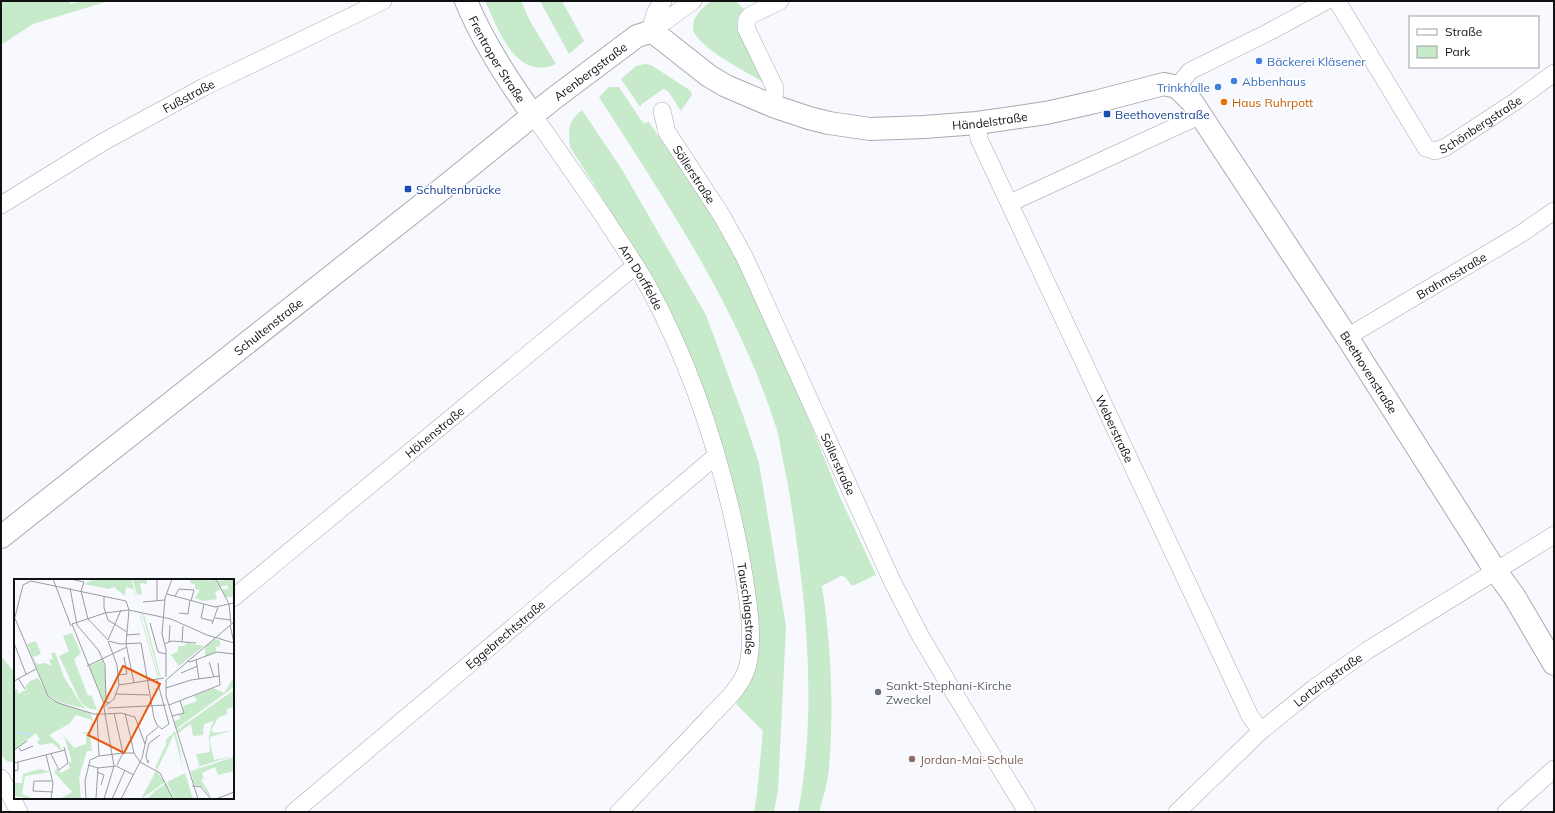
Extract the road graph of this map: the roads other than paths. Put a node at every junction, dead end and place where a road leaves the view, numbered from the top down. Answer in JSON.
{"nodes":[{"id":1,"x":383,"y":1,"type":"edge"},
{"id":2,"x":466,"y":1,"type":"edge"},
{"id":3,"x":663,"y":1,"type":"edge"},
{"id":4,"x":693,"y":1,"type":"edge"},
{"id":5,"x":780,"y":1,"type":"edge"},
{"id":6,"x":1326,"y":1,"type":"edge"},
{"id":7,"x":1337,"y":1,"type":"edge"},
{"id":8,"x":650,"y":32,"type":"junction"},
{"id":9,"x":1554,"y":73,"type":"edge"},
{"id":10,"x":1177,"y":87,"type":"junction"},
{"id":11,"x":773,"y":106,"type":"junction"},
{"id":12,"x":662,"y":111,"type":"dead end"},
{"id":13,"x":533,"y":115,"type":"junction"},
{"id":14,"x":1201,"y":115,"type":"junction"},
{"id":15,"x":977,"y":123,"type":"junction"},
{"id":16,"x":1010,"y":203,"type":"junction"},
{"id":17,"x":1,"y":205,"type":"edge"},
{"id":18,"x":1554,"y":211,"type":"edge"},
{"id":19,"x":635,"y":266,"type":"junction"},
{"id":20,"x":1347,"y":337,"type":"junction"},
{"id":21,"x":716,"y":456,"type":"junction"},
{"id":22,"x":1554,"y":535,"type":"edge"},
{"id":23,"x":1,"y":537,"type":"edge"},
{"id":24,"x":1495,"y":570,"type":"junction"},
{"id":25,"x":234,"y":597,"type":"edge"},
{"id":26,"x":1554,"y":664,"type":"edge"},
{"id":27,"x":1261,"y":731,"type":"junction"},
{"id":28,"x":1554,"y":769,"type":"edge"},
{"id":29,"x":6,"y":782,"type":"edge"},
{"id":30,"x":19,"y":812,"type":"edge"},
{"id":31,"x":294,"y":812,"type":"edge"},
{"id":32,"x":620,"y":812,"type":"edge"},
{"id":33,"x":1027,"y":812,"type":"edge"},
{"id":34,"x":1177,"y":812,"type":"edge"},
{"id":35,"x":1506,"y":812,"type":"edge"}],
"edges":[{"from":1,"to":17,"type":"street","name":"Fußstraße"},
{"from":2,"to":13,"type":"street","name":"Frentroper Straße"},
{"from":3,"to":8,"type":"street"},
{"from":4,"to":8,"type":"street","name":"Arenbergstraße"},
{"from":5,"to":11,"type":"street"},
{"from":6,"to":10,"type":"street"},
{"from":7,"to":9,"type":"street","name":"Schönbergstraße"},
{"from":8,"to":11,"type":"street","name":"Händelstraße"},
{"from":8,"to":13,"type":"street","name":"Arenbergstraße"},
{"from":10,"to":14,"type":"street","name":"Beethovenstraße"},
{"from":10,"to":15,"type":"street","name":"Händelstraße"},
{"from":11,"to":15,"type":"street","name":"Händelstraße"},
{"from":12,"to":33,"type":"street","name":"Söllerstraße"},
{"from":13,"to":19,"type":"street","name":"Am Dorffelde"},
{"from":13,"to":23,"type":"street","name":"Schultenstraße"},
{"from":14,"to":16,"type":"street"},
{"from":14,"to":20,"type":"street","name":"Beethovenstraße"},
{"from":15,"to":16,"type":"street","name":"Weberstraße"},
{"from":16,"to":27,"type":"street","name":"Weberstraße"},
{"from":18,"to":20,"type":"street","name":"Brahmsstraße"},
{"from":19,"to":21,"type":"street","name":"Am Dorffelde"},
{"from":19,"to":25,"type":"street","name":"Höhenstraße"},
{"from":20,"to":24,"type":"street","name":"Beethovenstraße"},
{"from":21,"to":31,"type":"street","name":"Eggebrechtstraße"},
{"from":21,"to":32,"type":"street","name":"Tauschlagstraße"},
{"from":22,"to":24,"type":"street","name":"Lortzingstraße"},
{"from":24,"to":26,"type":"street","name":"Beethovenstraße"},
{"from":24,"to":27,"type":"street","name":"Lortzingstraße"},
{"from":27,"to":34,"type":"street","name":"Lortzingstraße"},
{"from":28,"to":35,"type":"street"},
{"from":29,"to":30,"type":"street"}]}
